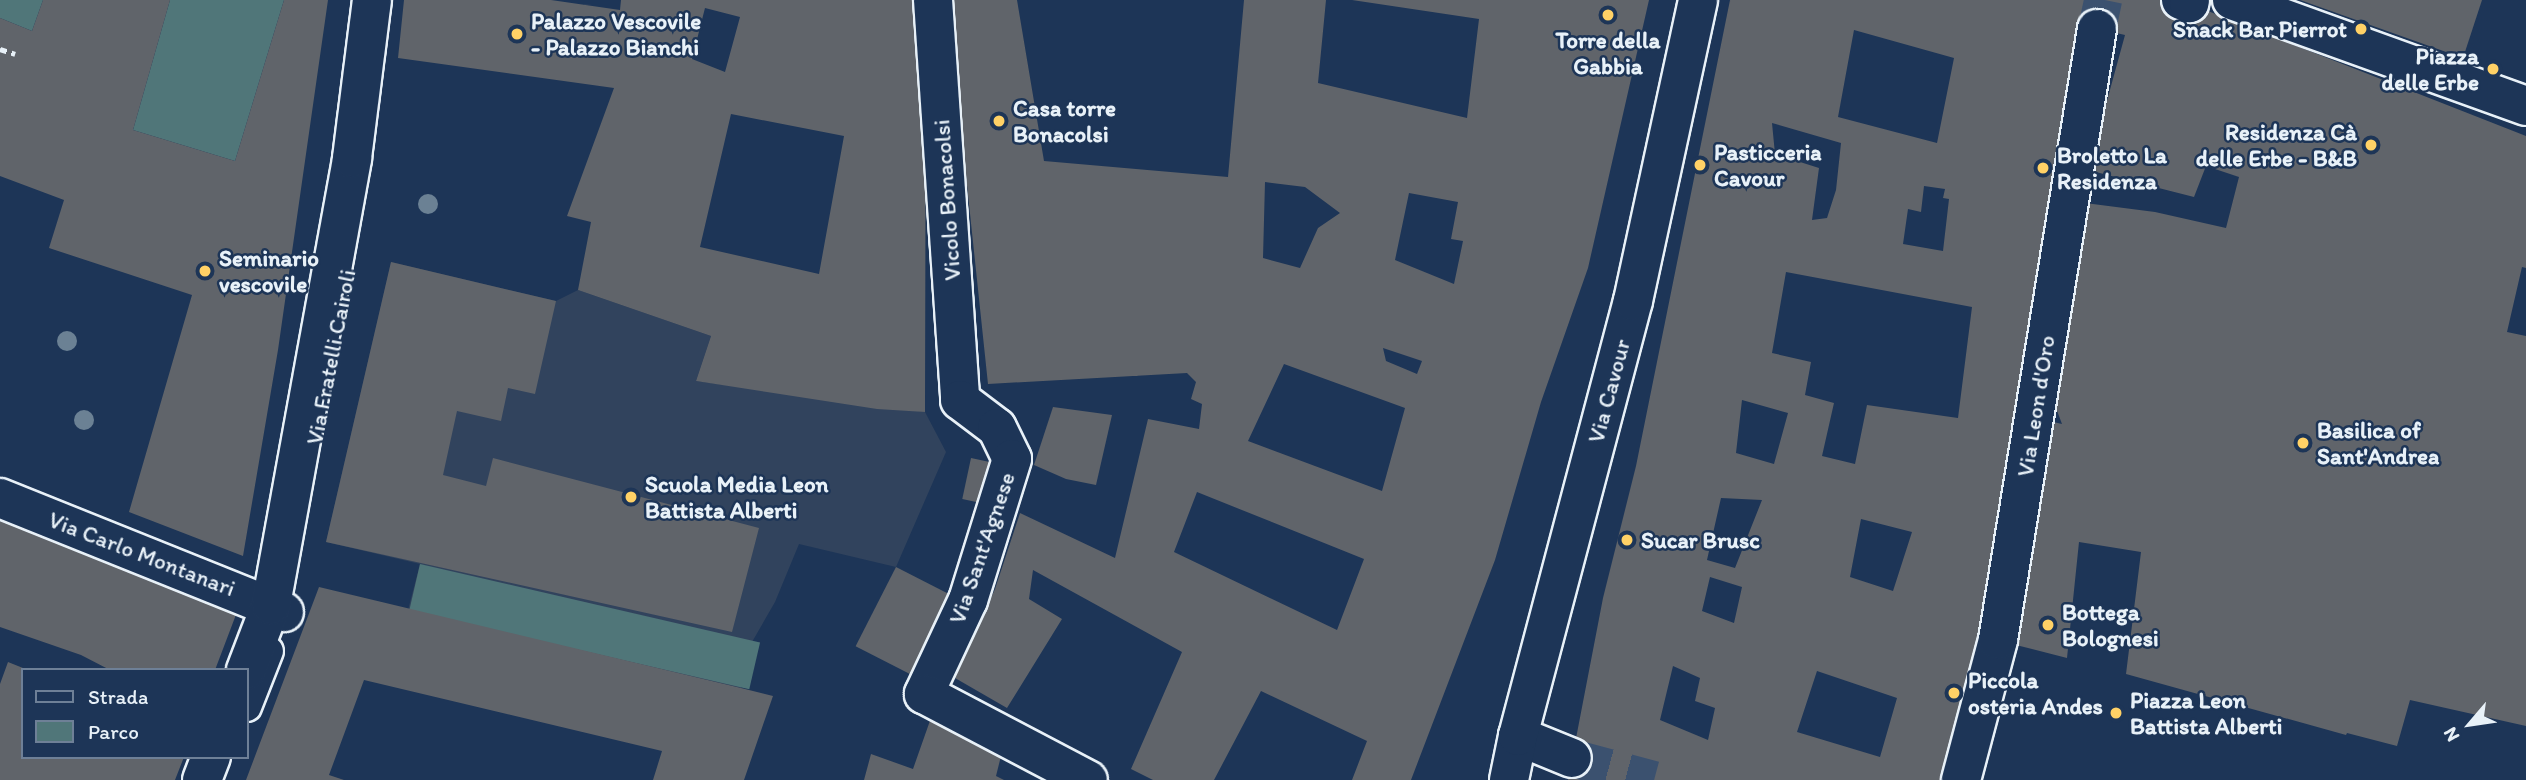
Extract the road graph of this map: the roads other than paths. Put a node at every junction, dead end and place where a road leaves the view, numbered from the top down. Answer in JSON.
{"nodes":[{"id":1,"x":372,"y":0,"type":"edge"},
{"id":2,"x":387,"y":0,"type":"edge"},
{"id":3,"x":933,"y":0,"type":"edge"},
{"id":4,"x":1699,"y":0,"type":"edge"},
{"id":5,"x":2181,"y":0,"type":"edge"},
{"id":6,"x":2190,"y":0,"type":"edge"},
{"id":7,"x":2232,"y":0,"type":"edge"},
{"id":8,"x":2097,"y":29,"type":"tunnel mouth"},
{"id":9,"x":2526,"y":106,"type":"edge"},
{"id":10,"x":960,"y":400,"type":"joint"},
{"id":11,"x":0,"y":498,"type":"edge"},
{"id":12,"x":277,"y":608,"type":"junction"},
{"id":13,"x":247,"y":668,"type":"edge"},
{"id":14,"x":248,"y":704,"type":"edge"},
{"id":15,"x":1518,"y":736,"type":"junction"},
{"id":16,"x":1572,"y":758,"type":"tunnel mouth"},
{"id":17,"x":210,"y":759,"type":"edge"},
{"id":18,"x":226,"y":759,"type":"edge"},
{"id":19,"x":202,"y":780,"type":"edge"},
{"id":20,"x":218,"y":780,"type":"edge"},
{"id":21,"x":1088,"y":780,"type":"edge"},
{"id":22,"x":1509,"y":780,"type":"edge"},
{"id":23,"x":1961,"y":780,"type":"edge"}],
"edges":[{"from":1,"to":12,"type":"street","name":"Via Fratelli Cairoli"},
{"from":2,"to":12,"type":"lane","name":"Via Fratelli Cairoli"},
{"from":3,"to":10,"type":"street","name":"Vicolo Bonacolsi"},
{"from":4,"to":15,"type":"street","name":"Via Cavour"},
{"from":5,"to":6,"type":"street"},
{"from":7,"to":9,"type":"street"},
{"from":8,"to":23,"type":"street","name":"Via Leon d'Oro"},
{"from":10,"to":21,"type":"street","name":"Via Sant'Agnese"},
{"from":11,"to":12,"type":"street","name":"Via Carlo Montanari"},
{"from":12,"to":13,"type":"street","name":"Via Fratelli Cairoli"},
{"from":12,"to":14,"type":"lane","name":"Via Fratelli Cairoli"},
{"from":15,"to":16,"type":"street"},
{"from":15,"to":22,"type":"street","name":"Via Cavour"},
{"from":17,"to":19,"type":"street"},
{"from":18,"to":20,"type":"lane"}]}
